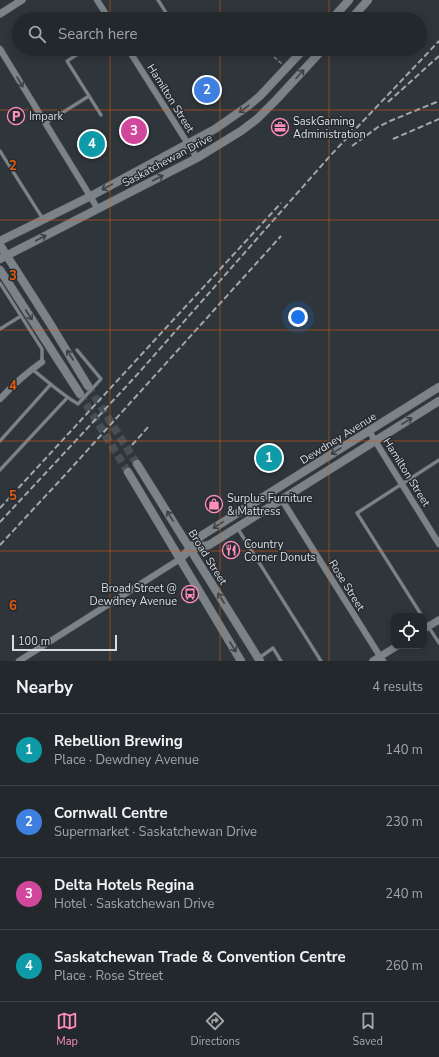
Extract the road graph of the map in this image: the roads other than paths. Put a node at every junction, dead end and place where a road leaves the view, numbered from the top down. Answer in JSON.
{"nodes":[{"id":1,"x":22,"y":0,"type":"edge"},
{"id":2,"x":97,"y":0,"type":"edge"},
{"id":3,"x":158,"y":0,"type":"edge"},
{"id":4,"x":349,"y":0,"type":"edge"},
{"id":5,"x":368,"y":0,"type":"edge"},
{"id":6,"x":363,"y":4,"type":"edge"},
{"id":7,"x":105,"y":12,"type":"edge"},
{"id":8,"x":166,"y":12,"type":"edge"},
{"id":9,"x":338,"y":12,"type":"edge"},
{"id":10,"x":357,"y":12,"type":"edge"},
{"id":11,"x":0,"y":14,"type":"edge"},
{"id":12,"x":0,"y":49,"type":"edge"},
{"id":13,"x":75,"y":56,"type":"edge"},
{"id":14,"x":132,"y":56,"type":"edge"},
{"id":15,"x":297,"y":56,"type":"edge"},
{"id":16,"x":317,"y":56,"type":"edge"},
{"id":17,"x":89,"y":96,"type":"junction"},
{"id":18,"x":101,"y":115,"type":"dead end"},
{"id":19,"x":46,"y":124,"type":"junction"},
{"id":20,"x":188,"y":144,"type":"junction"},
{"id":21,"x":0,"y":151,"type":"edge"},
{"id":22,"x":197,"y":158,"type":"junction"},
{"id":23,"x":91,"y":196,"type":"junction"},
{"id":24,"x":98,"y":209,"type":"junction"},
{"id":25,"x":43,"y":219,"type":"junction"},
{"id":26,"x":0,"y":241,"type":"edge"},
{"id":27,"x":0,"y":245,"type":"edge"},
{"id":28,"x":3,"y":257,"type":"edge"},
{"id":29,"x":0,"y":270,"type":"edge"},
{"id":30,"x":0,"y":283,"type":"edge"},
{"id":31,"x":21,"y":316,"type":"junction"},
{"id":32,"x":0,"y":329,"type":"edge"},
{"id":33,"x":77,"y":350,"type":"dead end"},
{"id":34,"x":42,"y":362,"type":"joint"},
{"id":35,"x":32,"y":369,"type":"junction"},
{"id":36,"x":51,"y":384,"type":"junction"},
{"id":37,"x":88,"y":386,"type":"tunnel mouth"},
{"id":38,"x":439,"y":387,"type":"edge"},
{"id":39,"x":80,"y":394,"type":"tunnel mouth"},
{"id":40,"x":67,"y":398,"type":"junction"},
{"id":41,"x":0,"y":400,"type":"edge"},
{"id":42,"x":439,"y":401,"type":"edge"},
{"id":43,"x":369,"y":431,"type":"junction"},
{"id":44,"x":0,"y":441,"type":"edge"},
{"id":45,"x":376,"y":441,"type":"junction"},
{"id":46,"x":439,"y":460,"type":"edge"},
{"id":47,"x":0,"y":462,"type":"edge"},
{"id":48,"x":137,"y":464,"type":"tunnel mouth"},
{"id":49,"x":4,"y":466,"type":"junction"},
{"id":50,"x":0,"y":470,"type":"edge"},
{"id":51,"x":128,"y":472,"type":"tunnel mouth"},
{"id":52,"x":402,"y":484,"type":"junction"},
{"id":53,"x":282,"y":500,"type":"junction"},
{"id":54,"x":237,"y":528,"type":"junction"},
{"id":55,"x":439,"y":544,"type":"edge"},
{"id":56,"x":190,"y":549,"type":"junction"},
{"id":57,"x":180,"y":559,"type":"junction"},
{"id":58,"x":420,"y":613,"type":"edge"},
{"id":59,"x":439,"y":620,"type":"edge"},
{"id":60,"x":427,"y":627,"type":"edge"},
{"id":61,"x":427,"y":629,"type":"edge"},
{"id":62,"x":439,"y":644,"type":"edge"},
{"id":63,"x":393,"y":649,"type":"edge"},
{"id":64,"x":259,"y":659,"type":"edge"},
{"id":65,"x":381,"y":659,"type":"edge"},
{"id":66,"x":19,"y":661,"type":"edge"},
{"id":67,"x":241,"y":661,"type":"edge"},
{"id":68,"x":281,"y":661,"type":"edge"},
{"id":69,"x":321,"y":661,"type":"edge"},
{"id":70,"x":373,"y":661,"type":"edge"}],
"edges":[{"from":1,"to":11,"type":"street"},
{"from":2,"to":7,"type":"street"},
{"from":3,"to":8,"type":"lane"},
{"from":4,"to":9,"type":"main road"},
{"from":5,"to":6,"type":"main road"},
{"from":6,"to":10,"type":"main road"},
{"from":12,"to":19,"type":"street","one_way":true},
{"from":13,"to":17,"type":"lane"},
{"from":14,"to":20,"type":"street","name":"Hamilton Street"},
{"from":15,"to":20,"type":"main road","name":"Saskatchewan Drive","one_way":true},
{"from":22,"to":16,"type":"main road","name":"Saskatchewan Drive","one_way":true},
{"from":17,"to":18,"type":"lane"},
{"from":17,"to":19,"type":"lane"},
{"from":19,"to":23,"type":"street"},
{"from":20,"to":22,"type":"street","name":"Hamilton Street"},
{"from":20,"to":23,"type":"main road","name":"Saskatchewan Drive","one_way":true},
{"from":21,"to":25,"type":"lane"},
{"from":24,"to":22,"type":"main road","name":"Saskatchewan Drive","one_way":true},
{"from":23,"to":24,"type":"street"},
{"from":23,"to":25,"type":"main road","name":"Saskatchewan Drive"},
{"from":28,"to":24,"type":"main road","name":"Saskatchewan Drive","one_way":true},
{"from":25,"to":26,"type":"main road","name":"Saskatchewan Drive"},
{"from":27,"to":28,"type":"main road"},
{"from":37,"to":28,"type":"main road","one_way":true},
{"from":29,"to":39,"type":"main road","one_way":true},
{"from":30,"to":31,"type":"lane"},
{"from":31,"to":32,"type":"lane"},
{"from":31,"to":34,"type":"lane"},
{"from":33,"to":40,"type":"lane"},
{"from":34,"to":35,"type":"street"},
{"from":35,"to":36,"type":"lane"},
{"from":35,"to":41,"type":"street"},
{"from":36,"to":40,"type":"lane"},
{"from":36,"to":44,"type":"lane"},
{"from":38,"to":43,"type":"main road","name":"Dewdney Avenue"},
{"from":40,"to":49,"type":"lane"},
{"from":45,"to":42,"type":"main road","name":"Dewdney Avenue","one_way":true},
{"from":43,"to":45,"type":"street","name":"Hamilton Street"},
{"from":43,"to":56,"type":"main road","name":"Dewdney Avenue","one_way":true},
{"from":45,"to":52,"type":"street","name":"Hamilton Street"},
{"from":45,"to":53,"type":"main road","name":"Dewdney Avenue"},
{"from":46,"to":52,"type":"lane"},
{"from":47,"to":49,"type":"lane"},
{"from":56,"to":48,"type":"main road","name":"Broad Street","one_way":true},
{"from":49,"to":50,"type":"lane"},
{"from":51,"to":57,"type":"main road"},
{"from":52,"to":55,"type":"street","name":"Hamilton Street"},
{"from":52,"to":58,"type":"lane"},
{"from":53,"to":54,"type":"main road","name":"Dewdney Avenue"},
{"from":53,"to":65,"type":"street","name":"Rose Street"},
{"from":54,"to":56,"type":"main road","name":"Dewdney Avenue"},
{"from":54,"to":69,"type":"lane"},
{"from":56,"to":57,"type":"main road","name":"Dewdney Avenue"},
{"from":64,"to":56,"type":"main road","name":"Broad Street","one_way":true},
{"from":57,"to":66,"type":"street","name":"Dewdney Avenue"},
{"from":57,"to":67,"type":"main road","one_way":true},
{"from":59,"to":60,"type":"street"},
{"from":61,"to":62,"type":"lane"},
{"from":63,"to":65,"type":"street"},
{"from":64,"to":68,"type":"lane"},
{"from":65,"to":70,"type":"street"}]}
